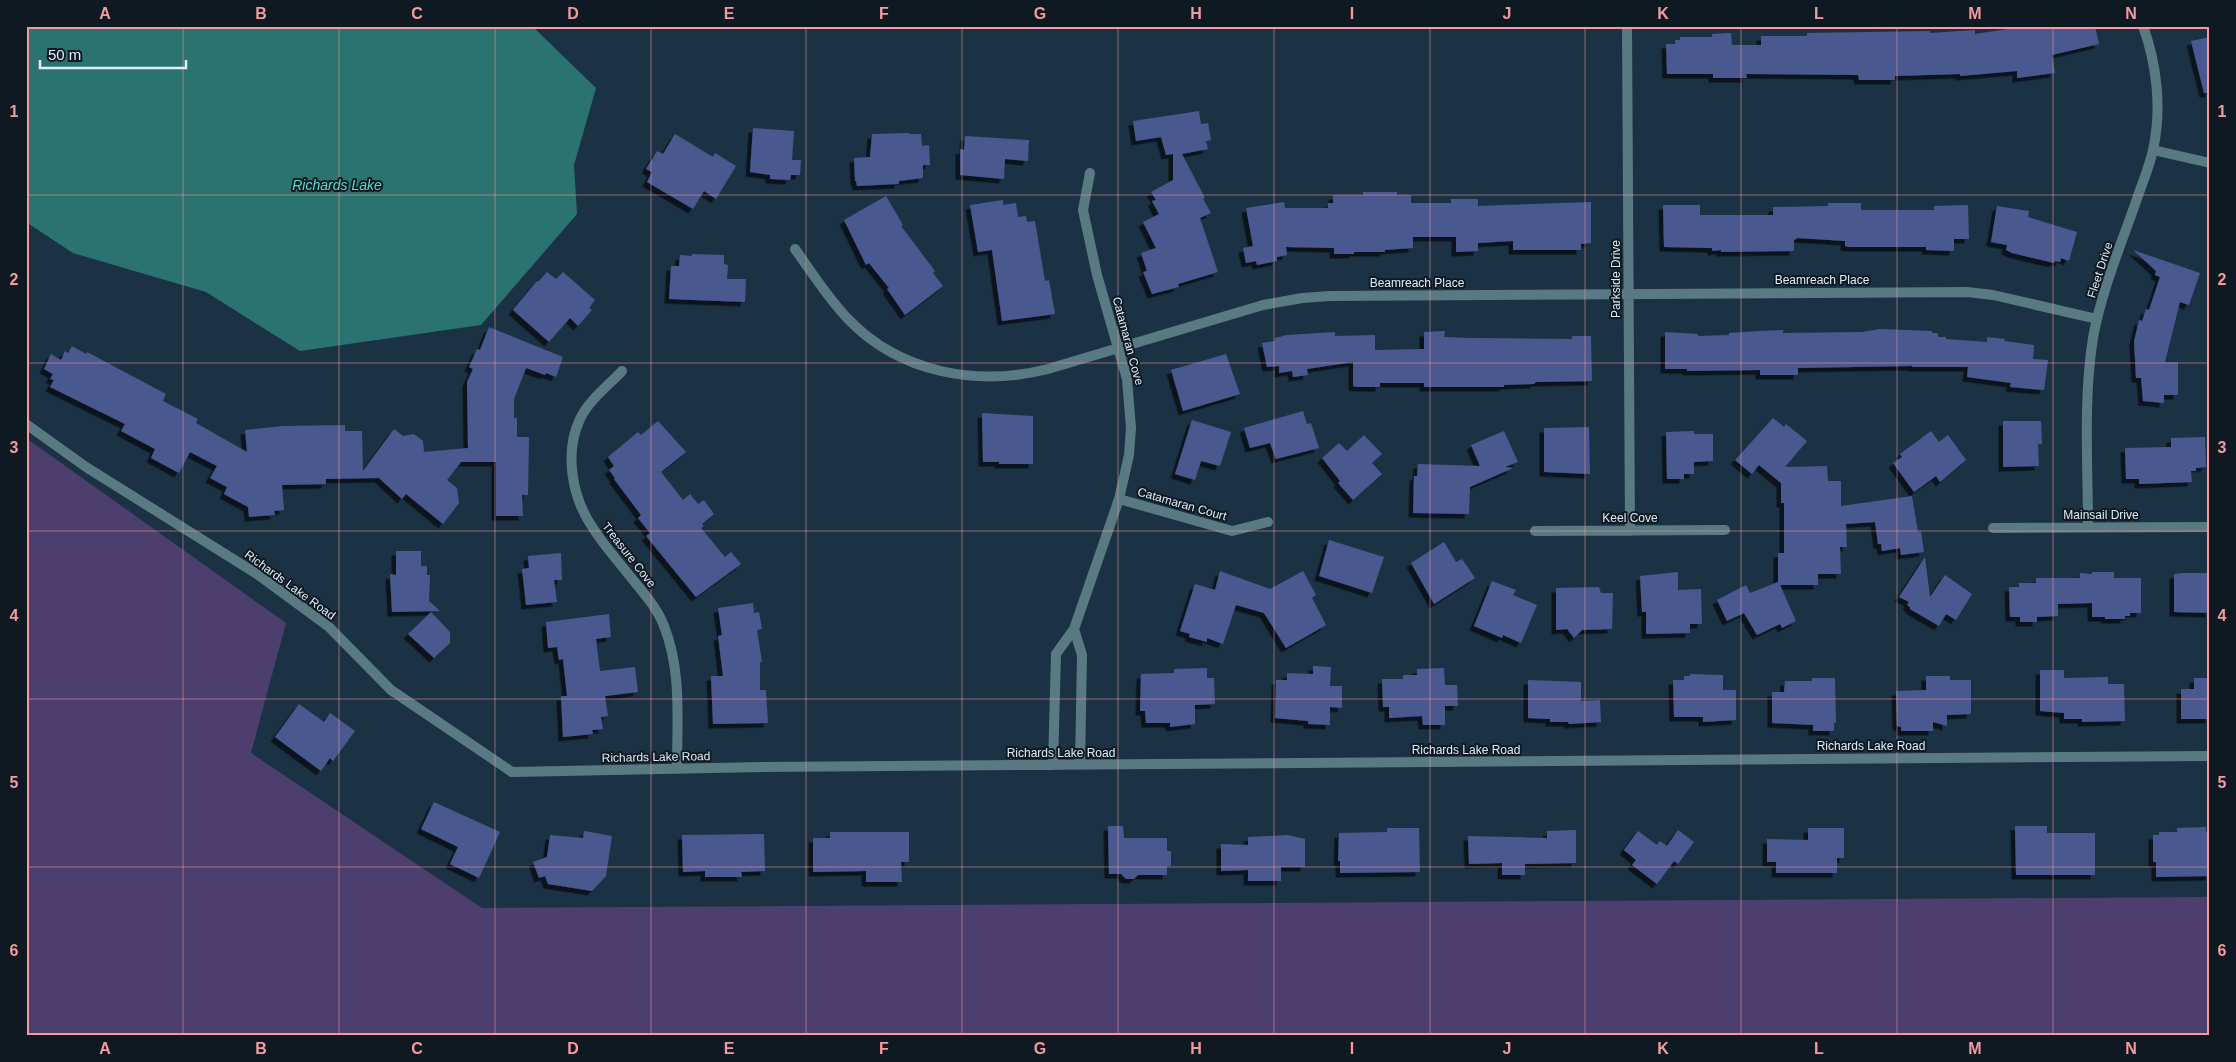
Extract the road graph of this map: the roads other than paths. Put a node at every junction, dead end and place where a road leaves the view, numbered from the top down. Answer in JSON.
{"nodes":[{"id":1,"x":1626,"y":26,"type":"edge"},
{"id":2,"x":2143,"y":26,"type":"edge"},
{"id":3,"x":2153,"y":150,"type":"junction"},
{"id":4,"x":2210,"y":163,"type":"edge"},
{"id":5,"x":1090,"y":173,"type":"dead end"},
{"id":6,"x":795,"y":249,"type":"dead end"},
{"id":7,"x":1628,"y":294,"type":"junction"},
{"id":8,"x":2098,"y":320,"type":"junction"},
{"id":9,"x":1119,"y":348,"type":"junction"},
{"id":10,"x":622,"y":371,"type":"dead end"},
{"id":11,"x":26,"y":424,"type":"edge"},
{"id":12,"x":1119,"y":499,"type":"junction"},
{"id":13,"x":1268,"y":522,"type":"dead end"},
{"id":14,"x":2210,"y":527,"type":"edge"},
{"id":15,"x":1993,"y":528,"type":"dead end"},
{"id":16,"x":2088,"y":528,"type":"junction"},
{"id":17,"x":1725,"y":530,"type":"dead end"},
{"id":18,"x":1535,"y":531,"type":"dead end"},
{"id":19,"x":1630,"y":531,"type":"junction"},
{"id":20,"x":1074,"y":629,"type":"junction"},
{"id":21,"x":2210,"y":756,"type":"edge"},
{"id":22,"x":1053,"y":765,"type":"junction"},
{"id":23,"x":1080,"y":765,"type":"junction"},
{"id":24,"x":677,"y":769,"type":"junction"}],
"edges":[{"from":1,"to":7,"type":"street","name":"Parkside Drive"},
{"from":2,"to":3,"type":"street","name":"Fleet Drive"},
{"from":3,"to":4,"type":"street"},
{"from":3,"to":8,"type":"street","name":"Fleet Drive"},
{"from":5,"to":9,"type":"street","name":"Catamaran Cove"},
{"from":6,"to":9,"type":"street","name":"Beamreach Place"},
{"from":7,"to":8,"type":"street","name":"Beamreach Place"},
{"from":7,"to":9,"type":"street","name":"Beamreach Place"},
{"from":7,"to":19,"type":"street","name":"Parkside Drive"},
{"from":8,"to":16,"type":"street","name":"Fleet Drive"},
{"from":9,"to":12,"type":"street","name":"Catamaran Cove"},
{"from":10,"to":24,"type":"street","name":"Treasure Cove"},
{"from":11,"to":24,"type":"street","name":"Richards Lake Road"},
{"from":12,"to":13,"type":"street","name":"Catamaran Court"},
{"from":12,"to":20,"type":"street","name":"Catamaran Cove"},
{"from":14,"to":16,"type":"street","name":"Mainsail Drive"},
{"from":15,"to":16,"type":"street","name":"Mainsail Drive"},
{"from":17,"to":19,"type":"street","name":"Keel Cove"},
{"from":18,"to":19,"type":"street","name":"Keel Cove"},
{"from":20,"to":22,"type":"street","name":"Catamaran Cove"},
{"from":20,"to":23,"type":"street"},
{"from":21,"to":23,"type":"street","name":"Richards Lake Road"},
{"from":22,"to":23,"type":"street","name":"Richards Lake Road"},
{"from":22,"to":24,"type":"street","name":"Richards Lake Road"}]}
